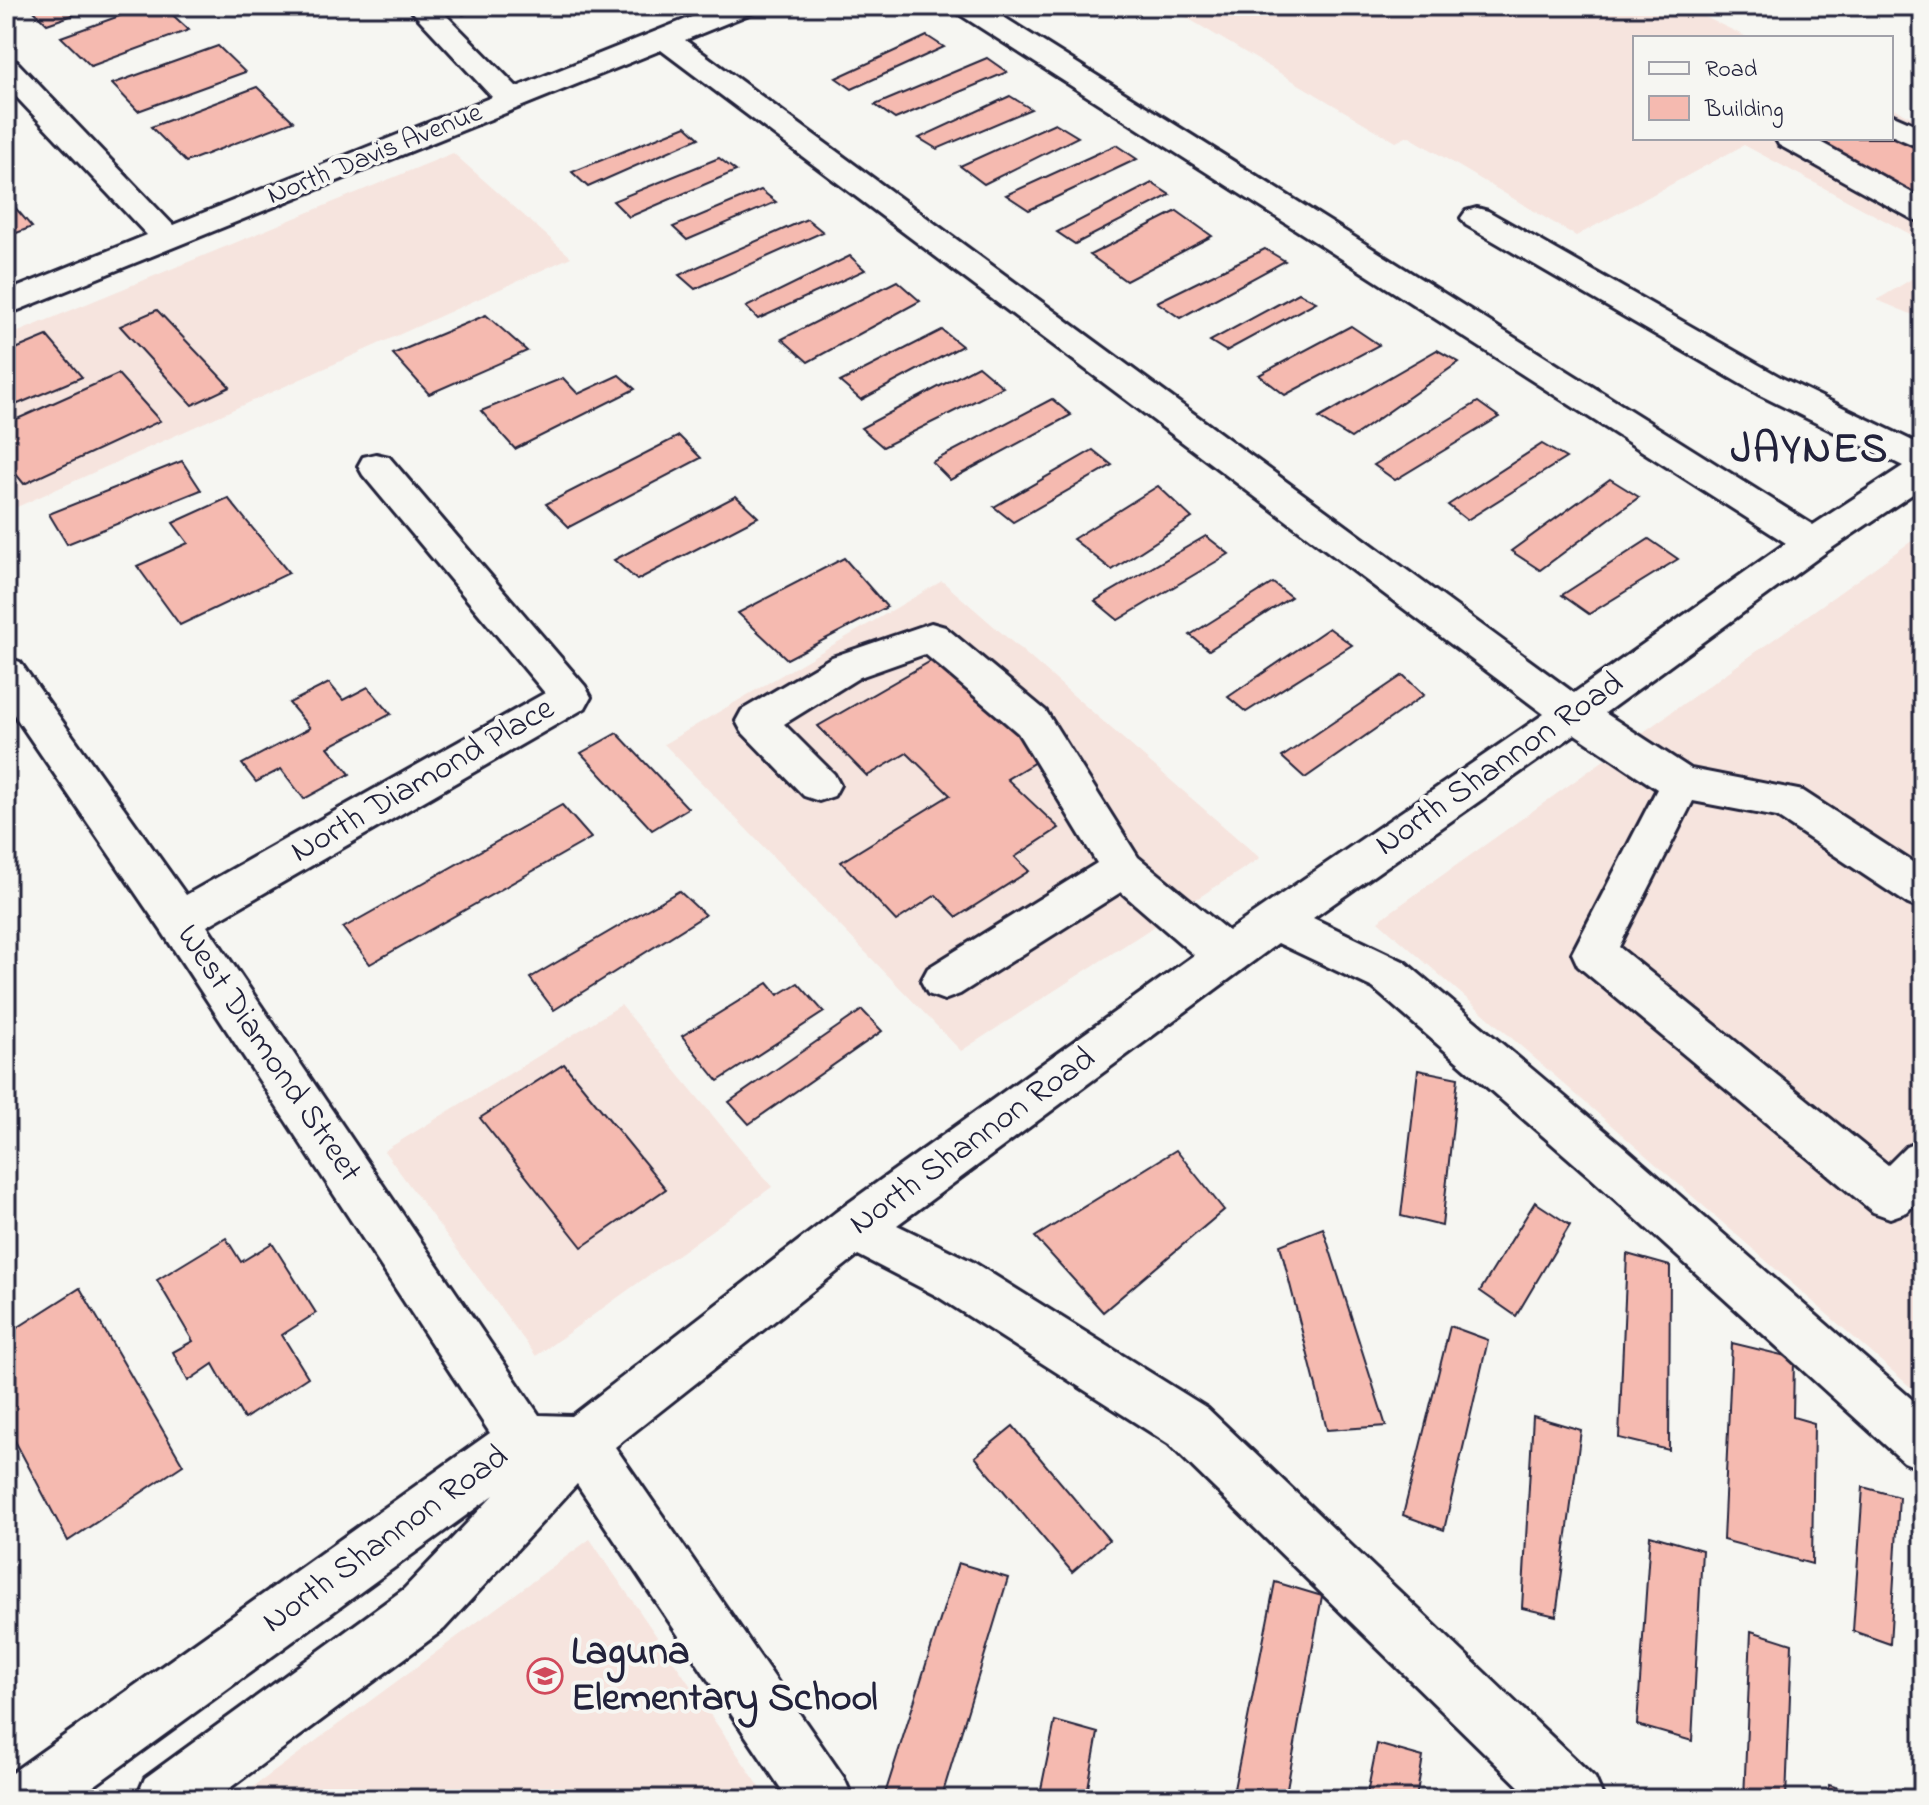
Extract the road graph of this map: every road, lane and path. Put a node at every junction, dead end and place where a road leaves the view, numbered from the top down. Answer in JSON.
{"nodes":[{"id":1,"x":421,"y":6,"type":"edge"},
{"id":2,"x":744,"y":6,"type":"edge"},
{"id":3,"x":966,"y":6,"type":"edge"},
{"id":4,"x":664,"y":38,"type":"junction"},
{"id":5,"x":6,"y":68,"type":"edge"},
{"id":6,"x":513,"y":99,"type":"junction"},
{"id":7,"x":1893,"y":124,"type":"edge"},
{"id":8,"x":1794,"y":140,"type":"edge"},
{"id":9,"x":1923,"y":140,"type":"edge"},
{"id":10,"x":1923,"y":212,"type":"edge"},
{"id":11,"x":1477,"y":218,"type":"dead end"},
{"id":12,"x":167,"y":238,"type":"junction"},
{"id":13,"x":6,"y":304,"type":"edge"},
{"id":14,"x":1923,"y":461,"type":"edge"},
{"id":15,"x":376,"y":466,"type":"dead end"},
{"id":16,"x":1923,"y":470,"type":"edge"},
{"id":17,"x":1813,"y":543,"type":"junction"},
{"id":18,"x":6,"y":672,"type":"edge"},
{"id":19,"x":1576,"y":713,"type":"junction"},
{"id":20,"x":1681,"y":783,"type":"junction"},
{"id":21,"x":819,"y":785,"type":"dead end"},
{"id":22,"x":1123,"y":869,"type":"junction"},
{"id":23,"x":1923,"y":892,"type":"edge"},
{"id":24,"x":179,"y":920,"type":"junction"},
{"id":25,"x":1275,"y":921,"type":"junction"},
{"id":26,"x":1228,"y":957,"type":"junction"},
{"id":27,"x":944,"y":981,"type":"dead end"},
{"id":28,"x":1923,"y":1162,"type":"edge"},
{"id":29,"x":854,"y":1228,"type":"junction"},
{"id":30,"x":525,"y":1440,"type":"junction"},
{"id":31,"x":580,"y":1442,"type":"junction"},
{"id":32,"x":1923,"y":1444,"type":"edge"},
{"id":33,"x":26,"y":1799,"type":"edge"},
{"id":34,"x":166,"y":1799,"type":"edge"},
{"id":35,"x":823,"y":1799,"type":"edge"},
{"id":36,"x":1574,"y":1799,"type":"edge"}],
"edges":[{"from":1,"to":6,"type":"street"},
{"from":2,"to":4,"type":"street","name":"North Davis Avenue"},
{"from":3,"to":17,"type":"street"},
{"from":4,"to":6,"type":"street","name":"North Davis Avenue"},
{"from":4,"to":19,"type":"street"},
{"from":5,"to":12,"type":"street"},
{"from":6,"to":12,"type":"street","name":"North Davis Avenue"},
{"from":7,"to":9,"type":"street"},
{"from":8,"to":10,"type":"street"},
{"from":11,"to":14,"type":"street"},
{"from":12,"to":13,"type":"street","name":"North Davis Avenue"},
{"from":15,"to":24,"type":"street","name":"North Diamond Place"},
{"from":16,"to":17,"type":"street","name":"North Shannon Road"},
{"from":17,"to":19,"type":"street","name":"North Shannon Road"},
{"from":18,"to":24,"type":"street","name":"West Diamond Street"},
{"from":19,"to":20,"type":"street"},
{"from":19,"to":25,"type":"street","name":"North Shannon Road"},
{"from":20,"to":23,"type":"street"},
{"from":20,"to":28,"type":"street"},
{"from":21,"to":22,"type":"street"},
{"from":22,"to":26,"type":"street"},
{"from":22,"to":27,"type":"street"},
{"from":24,"to":30,"type":"street","name":"West Diamond Street"},
{"from":25,"to":26,"type":"street","name":"North Shannon Road"},
{"from":25,"to":32,"type":"street"},
{"from":26,"to":29,"type":"street","name":"North Shannon Road"},
{"from":29,"to":31,"type":"street","name":"North Shannon Road"},
{"from":29,"to":36,"type":"street"},
{"from":30,"to":31,"type":"street","name":"North Shannon Road"},
{"from":30,"to":33,"type":"street","name":"North Shannon Road"},
{"from":31,"to":34,"type":"street"},
{"from":31,"to":35,"type":"street"}]}
